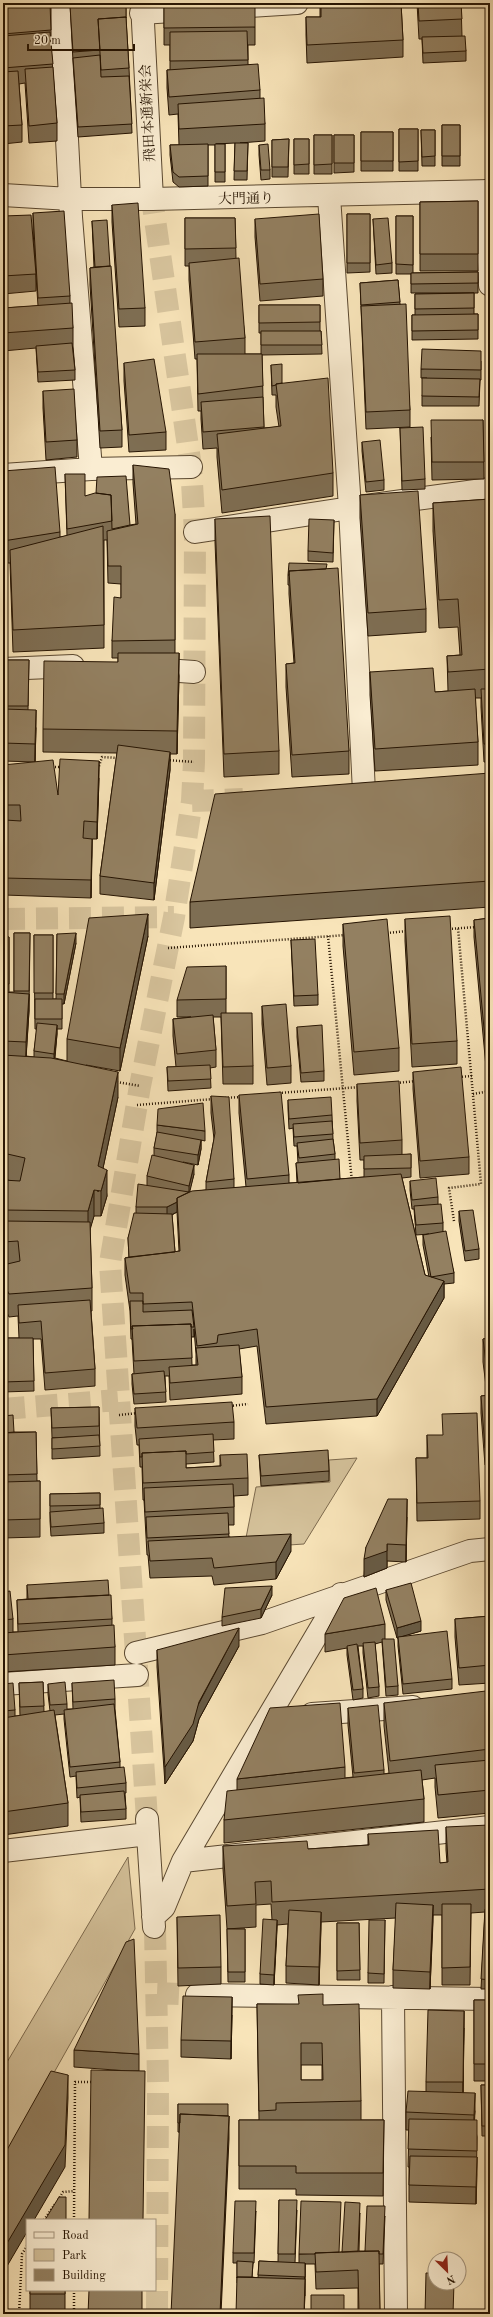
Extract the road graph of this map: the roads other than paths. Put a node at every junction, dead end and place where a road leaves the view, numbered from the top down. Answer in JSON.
{"nodes":[{"id":1,"x":60,"y":3,"type":"edge"},
{"id":2,"x":297,"y":3,"type":"edge"},
{"id":3,"x":142,"y":8,"type":"edge"},
{"id":4,"x":488,"y":191,"type":"edge"},
{"id":5,"x":3,"y":195,"type":"edge"},
{"id":6,"x":329,"y":196,"type":"junction"},
{"id":7,"x":70,"y":199,"type":"junction"},
{"id":8,"x":152,"y":200,"type":"junction"},
{"id":9,"x":490,"y":286,"type":"edge"},
{"id":10,"x":191,"y":467,"type":"dead end"},
{"id":11,"x":91,"y":469,"type":"junction"},
{"id":12,"x":3,"y":475,"type":"edge"},
{"id":13,"x":490,"y":489,"type":"edge"},
{"id":14,"x":350,"y":508,"type":"junction"},
{"id":15,"x":195,"y":532,"type":"dead end"},
{"id":16,"x":93,"y":665,"type":"edge"},
{"id":17,"x":132,"y":668,"type":"edge"},
{"id":18,"x":3,"y":669,"type":"edge"},
{"id":19,"x":194,"y":672,"type":"dead end"},
{"id":20,"x":364,"y":792,"type":"edge"},
{"id":21,"x":490,"y":1549,"type":"edge"},
{"id":22,"x":341,"y":1594,"type":"junction"},
{"id":23,"x":136,"y":1653,"type":"dead end"},
{"id":24,"x":137,"y":1675,"type":"dead end"},
{"id":25,"x":3,"y":1684,"type":"edge"},
{"id":26,"x":430,"y":1705,"type":"edge"},
{"id":27,"x":268,"y":1718,"type":"junction"},
{"id":28,"x":490,"y":1827,"type":"edge"},
{"id":29,"x":3,"y":1851,"type":"edge"},
{"id":30,"x":183,"y":1861,"type":"junction"},
{"id":31,"x":198,"y":1995,"type":"tunnel mouth"},
{"id":32,"x":393,"y":1997,"type":"junction"},
{"id":33,"x":490,"y":1998,"type":"edge"},
{"id":34,"x":396,"y":2314,"type":"edge"}],
"edges":[{"from":1,"to":7,"type":"street"},
{"from":2,"to":3,"type":"street"},
{"from":3,"to":8,"type":"street","name":"飛田本通新栄会"},
{"from":4,"to":6,"type":"street","name":"大門通り"},
{"from":4,"to":9,"type":"street"},
{"from":5,"to":7,"type":"street","name":"大門通り"},
{"from":6,"to":8,"type":"street","name":"大門通り"},
{"from":6,"to":14,"type":"street"},
{"from":7,"to":8,"type":"street","name":"大門通り"},
{"from":7,"to":11,"type":"street"},
{"from":10,"to":11,"type":"street"},
{"from":11,"to":12,"type":"street"},
{"from":13,"to":14,"type":"street"},
{"from":14,"to":15,"type":"street"},
{"from":14,"to":20,"type":"street"},
{"from":16,"to":18,"type":"street"},
{"from":17,"to":19,"type":"street"},
{"from":21,"to":22,"type":"street"},
{"from":22,"to":23,"type":"street"},
{"from":22,"to":27,"type":"street"},
{"from":24,"to":25,"type":"street"},
{"from":26,"to":27,"type":"street"},
{"from":27,"to":30,"type":"street"},
{"from":28,"to":30,"type":"street"},
{"from":29,"to":30,"type":"street"},
{"from":31,"to":32,"type":"street"},
{"from":32,"to":33,"type":"street"},
{"from":32,"to":34,"type":"street"}]}
